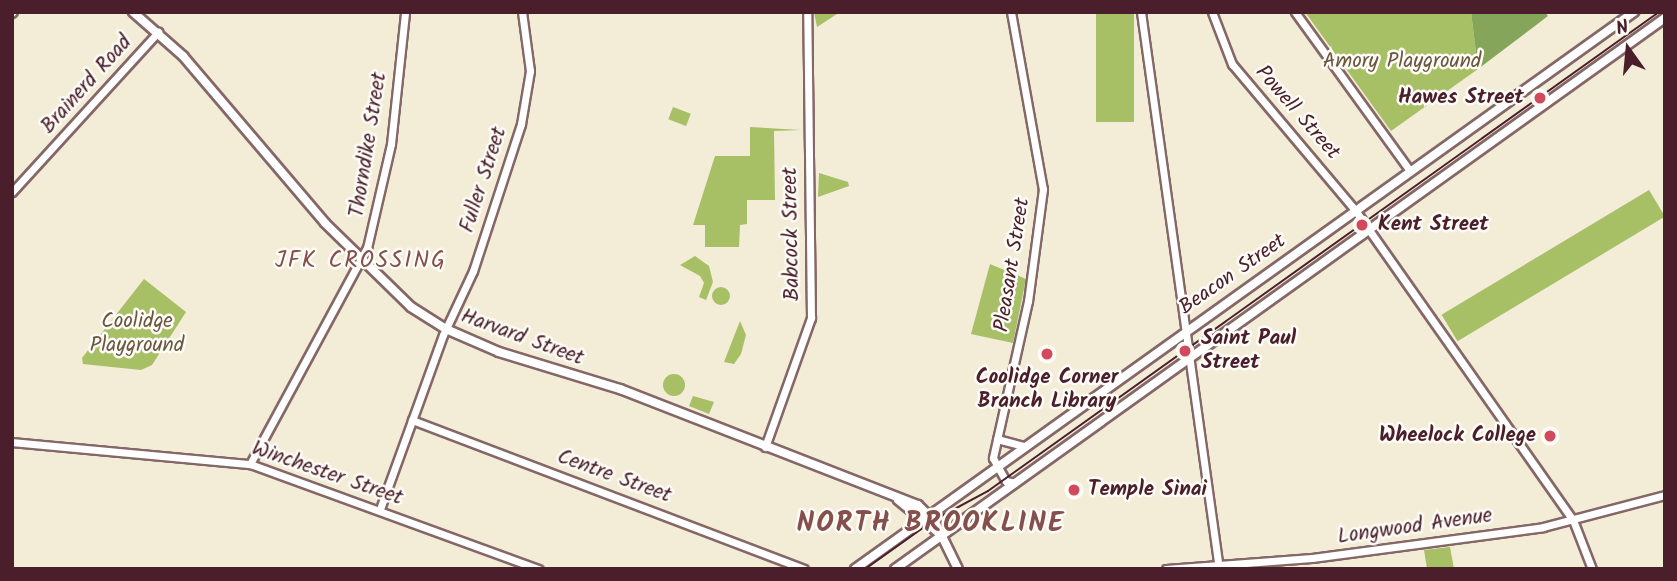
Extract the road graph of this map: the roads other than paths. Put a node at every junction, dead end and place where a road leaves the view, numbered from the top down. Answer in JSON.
{"nodes":[{"id":1,"x":133,"y":12,"type":"edge"},
{"id":2,"x":405,"y":12,"type":"edge"},
{"id":3,"x":522,"y":12,"type":"edge"},
{"id":4,"x":807,"y":12,"type":"edge"},
{"id":5,"x":1011,"y":12,"type":"edge"},
{"id":6,"x":1141,"y":12,"type":"edge"},
{"id":7,"x":1212,"y":12,"type":"edge"},
{"id":8,"x":1295,"y":12,"type":"edge"},
{"id":9,"x":1634,"y":12,"type":"edge"},
{"id":10,"x":1665,"y":18,"type":"edge"},
{"id":11,"x":158,"y":32,"type":"junction"},
{"id":12,"x":1410,"y":171,"type":"junction"},
{"id":13,"x":12,"y":192,"type":"edge"},
{"id":14,"x":1355,"y":210,"type":"junction"},
{"id":15,"x":1368,"y":229,"type":"junction"},
{"id":16,"x":361,"y":262,"type":"junction"},
{"id":17,"x":446,"y":329,"type":"junction"},
{"id":18,"x":1184,"y":331,"type":"junction"},
{"id":19,"x":1188,"y":359,"type":"junction"},
{"id":20,"x":412,"y":420,"type":"junction"},
{"id":21,"x":997,"y":439,"type":"junction"},
{"id":22,"x":12,"y":442,"type":"edge"},
{"id":23,"x":1023,"y":446,"type":"junction"},
{"id":24,"x":765,"y":447,"type":"junction"},
{"id":25,"x":250,"y":464,"type":"junction"},
{"id":26,"x":995,"y":466,"type":"junction"},
{"id":27,"x":1015,"y":483,"type":"junction"},
{"id":28,"x":1665,"y":495,"type":"edge"},
{"id":29,"x":380,"y":509,"type":"junction"},
{"id":30,"x":926,"y":517,"type":"junction"},
{"id":31,"x":1573,"y":520,"type":"junction"},
{"id":32,"x":940,"y":534,"type":"junction"},
{"id":33,"x":1219,"y":567,"type":"edge"},
{"id":34,"x":539,"y":569,"type":"edge"},
{"id":35,"x":804,"y":569,"type":"edge"},
{"id":36,"x":855,"y":569,"type":"edge"},
{"id":37,"x":895,"y":569,"type":"edge"},
{"id":38,"x":958,"y":569,"type":"edge"},
{"id":39,"x":1167,"y":569,"type":"edge"},
{"id":40,"x":1592,"y":569,"type":"edge"}],
"edges":[{"from":1,"to":11,"type":"main road","name":"Harvard Street"},
{"from":2,"to":16,"type":"street","name":"Thorndike Street"},
{"from":3,"to":17,"type":"street","name":"Fuller Street"},
{"from":4,"to":24,"type":"street","name":"Babcock Street"},
{"from":5,"to":21,"type":"street","name":"Pleasant Street"},
{"from":6,"to":18,"type":"street"},
{"from":7,"to":14,"type":"street","name":"Powell Street"},
{"from":8,"to":12,"type":"street"},
{"from":9,"to":12,"type":"main road","name":"Beacon Street"},
{"from":10,"to":15,"type":"main road","name":"Beacon Street"},
{"from":11,"to":13,"type":"street","name":"Brainerd Road"},
{"from":11,"to":16,"type":"main road","name":"Harvard Street"},
{"from":12,"to":14,"type":"main road","name":"Beacon Street"},
{"from":14,"to":15,"type":"street","name":"Powell Street"},
{"from":14,"to":18,"type":"main road","name":"Beacon Street"},
{"from":15,"to":19,"type":"main road","name":"Beacon Street"},
{"from":15,"to":31,"type":"street"},
{"from":16,"to":17,"type":"main road","name":"Harvard Street"},
{"from":16,"to":25,"type":"street","name":"Thorndike Street"},
{"from":17,"to":20,"type":"street","name":"Fuller Street"},
{"from":17,"to":24,"type":"main road","name":"Harvard Street"},
{"from":18,"to":19,"type":"street"},
{"from":18,"to":23,"type":"main road","name":"Beacon Street"},
{"from":19,"to":27,"type":"main road","name":"Beacon Street"},
{"from":19,"to":33,"type":"street"},
{"from":20,"to":29,"type":"street","name":"Fuller Street"},
{"from":20,"to":35,"type":"street","name":"Centre Street"},
{"from":21,"to":23,"type":"street"},
{"from":21,"to":26,"type":"street","name":"Pleasant Street"},
{"from":22,"to":25,"type":"street","name":"Winchester Street"},
{"from":23,"to":26,"type":"main road","name":"Beacon Street"},
{"from":24,"to":30,"type":"main road","name":"Harvard Street"},
{"from":25,"to":29,"type":"street","name":"Winchester Street"},
{"from":26,"to":27,"type":"street"},
{"from":26,"to":30,"type":"main road","name":"Beacon Street"},
{"from":27,"to":32,"type":"main road","name":"Beacon Street"},
{"from":28,"to":31,"type":"street","name":"Longwood Avenue"},
{"from":29,"to":34,"type":"street","name":"Winchester Street"},
{"from":30,"to":32,"type":"main road","name":"Harvard Street"},
{"from":30,"to":36,"type":"main road","name":"Beacon Street"},
{"from":31,"to":33,"type":"street","name":"Longwood Avenue"},
{"from":31,"to":40,"type":"street"},
{"from":32,"to":37,"type":"main road","name":"Beacon Street"},
{"from":32,"to":38,"type":"main road","name":"Harvard Street"},
{"from":33,"to":39,"type":"street","name":"Longwood Avenue"}]}
